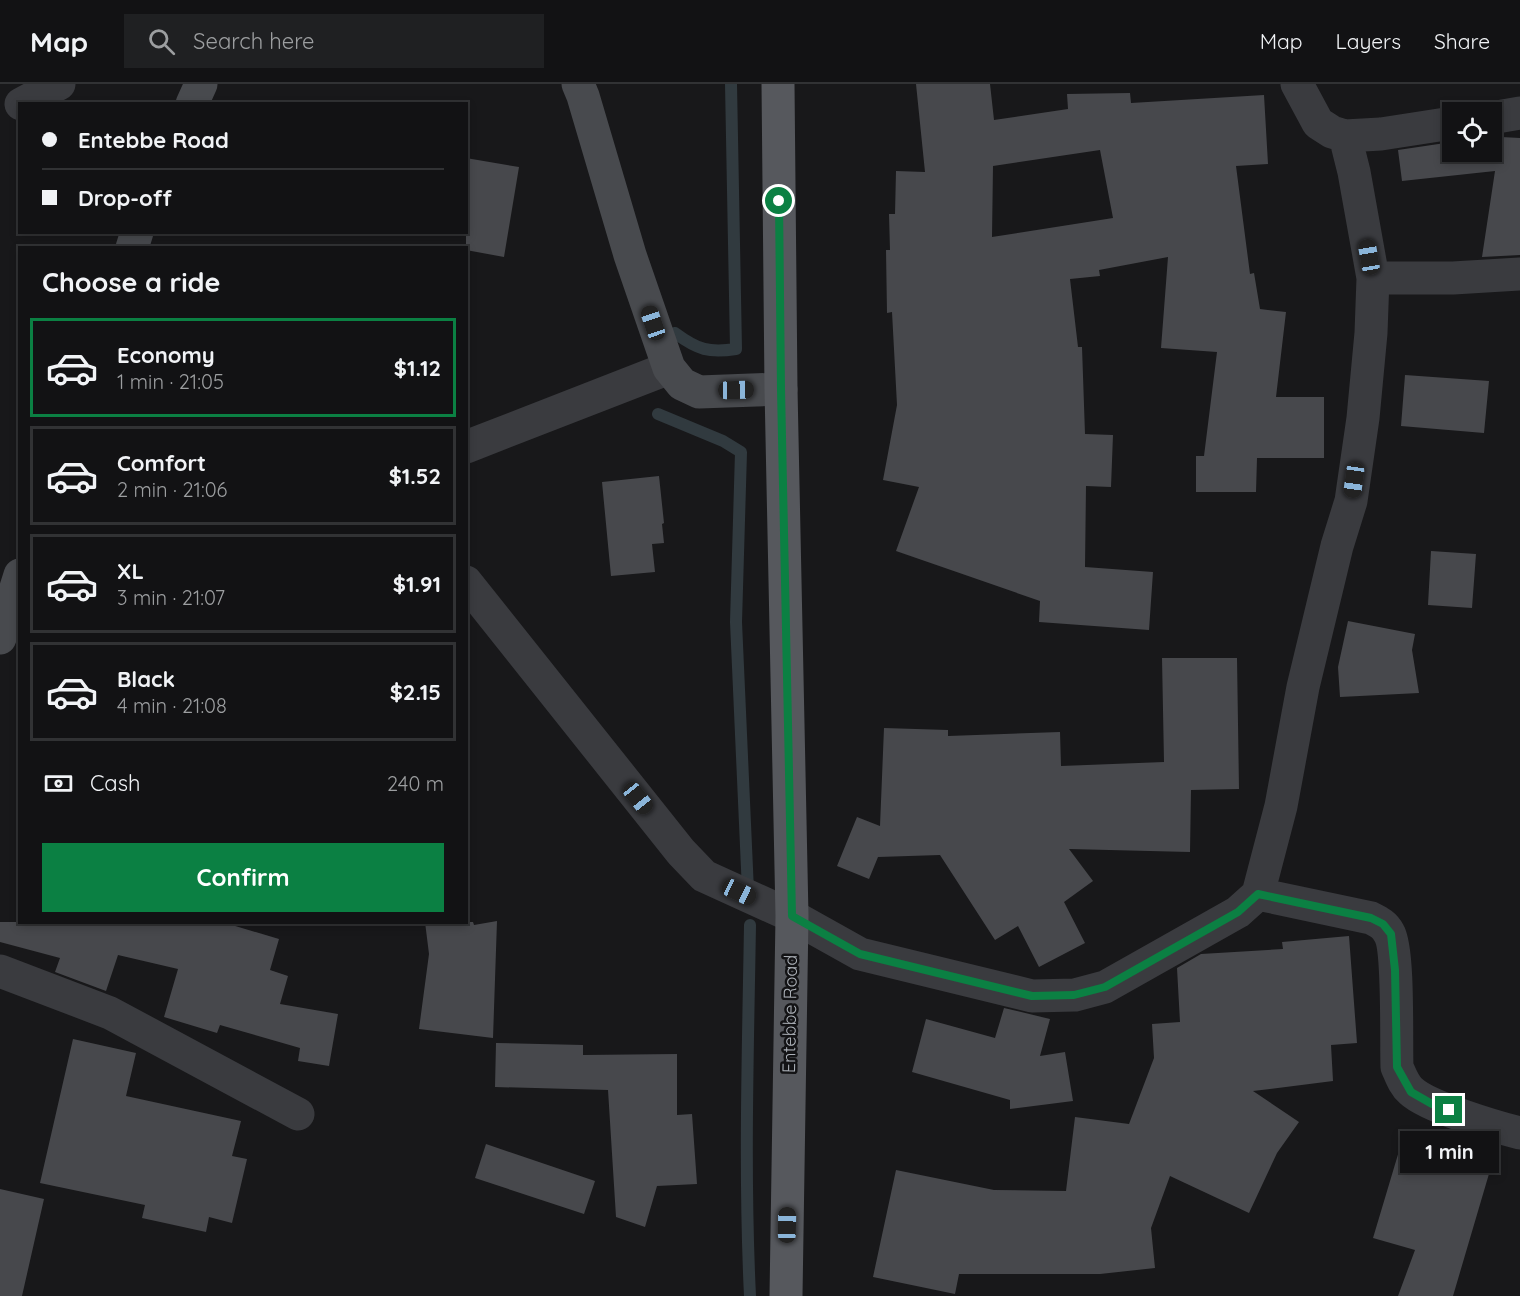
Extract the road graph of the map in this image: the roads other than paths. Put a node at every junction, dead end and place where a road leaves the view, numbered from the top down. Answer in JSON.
{"nodes":[{"id":1,"x":59,"y":84,"type":"edge"},
{"id":2,"x":201,"y":84,"type":"edge"},
{"id":3,"x":578,"y":84,"type":"edge"},
{"id":4,"x":778,"y":84,"type":"edge"},
{"id":5,"x":1297,"y":84,"type":"edge"},
{"id":6,"x":24,"y":102,"type":"edge"},
{"id":7,"x":193,"y":102,"type":"edge"},
{"id":8,"x":18,"y":105,"type":"edge"},
{"id":9,"x":1520,"y":113,"type":"edge"},
{"id":10,"x":0,"y":114,"type":"edge"},
{"id":11,"x":1502,"y":115,"type":"edge"},
{"id":12,"x":1442,"y":125,"type":"edge"},
{"id":13,"x":1345,"y":136,"type":"junction"},
{"id":14,"x":1520,"y":274,"type":"edge"},
{"id":15,"x":1373,"y":278,"type":"junction"},
{"id":16,"x":669,"y":368,"type":"junction"},
{"id":17,"x":781,"y":389,"type":"junction"},
{"id":18,"x":468,"y":446,"type":"edge"},
{"id":19,"x":18,"y":581,"type":"edge"},
{"id":20,"x":468,"y":585,"type":"edge"},
{"id":21,"x":0,"y":638,"type":"edge"},
{"id":22,"x":1258,"y":894,"type":"junction"},
{"id":23,"x":792,"y":916,"type":"junction"},
{"id":24,"x":0,"y":971,"type":"edge"},
{"id":25,"x":298,"y":1114,"type":"dead end"},
{"id":26,"x":1520,"y":1133,"type":"edge"},
{"id":27,"x":786,"y":1296,"type":"edge"}],
"edges":[{"from":1,"to":6,"type":"street"},
{"from":2,"to":7,"type":"main road"},
{"from":3,"to":16,"type":"main road"},
{"from":4,"to":17,"type":"main road","name":"Entebbe Road"},
{"from":5,"to":13,"type":"street"},
{"from":8,"to":10,"type":"street"},
{"from":9,"to":11,"type":"street"},
{"from":12,"to":13,"type":"street"},
{"from":13,"to":15,"type":"street"},
{"from":14,"to":15,"type":"street"},
{"from":15,"to":22,"type":"street"},
{"from":16,"to":17,"type":"main road"},
{"from":16,"to":18,"type":"street"},
{"from":17,"to":23,"type":"main road","name":"Entebbe Road"},
{"from":19,"to":21,"type":"main road"},
{"from":20,"to":23,"type":"street"},
{"from":22,"to":23,"type":"street"},
{"from":22,"to":26,"type":"street"},
{"from":23,"to":27,"type":"main road","name":"Entebbe Road"},
{"from":24,"to":25,"type":"street"}]}
